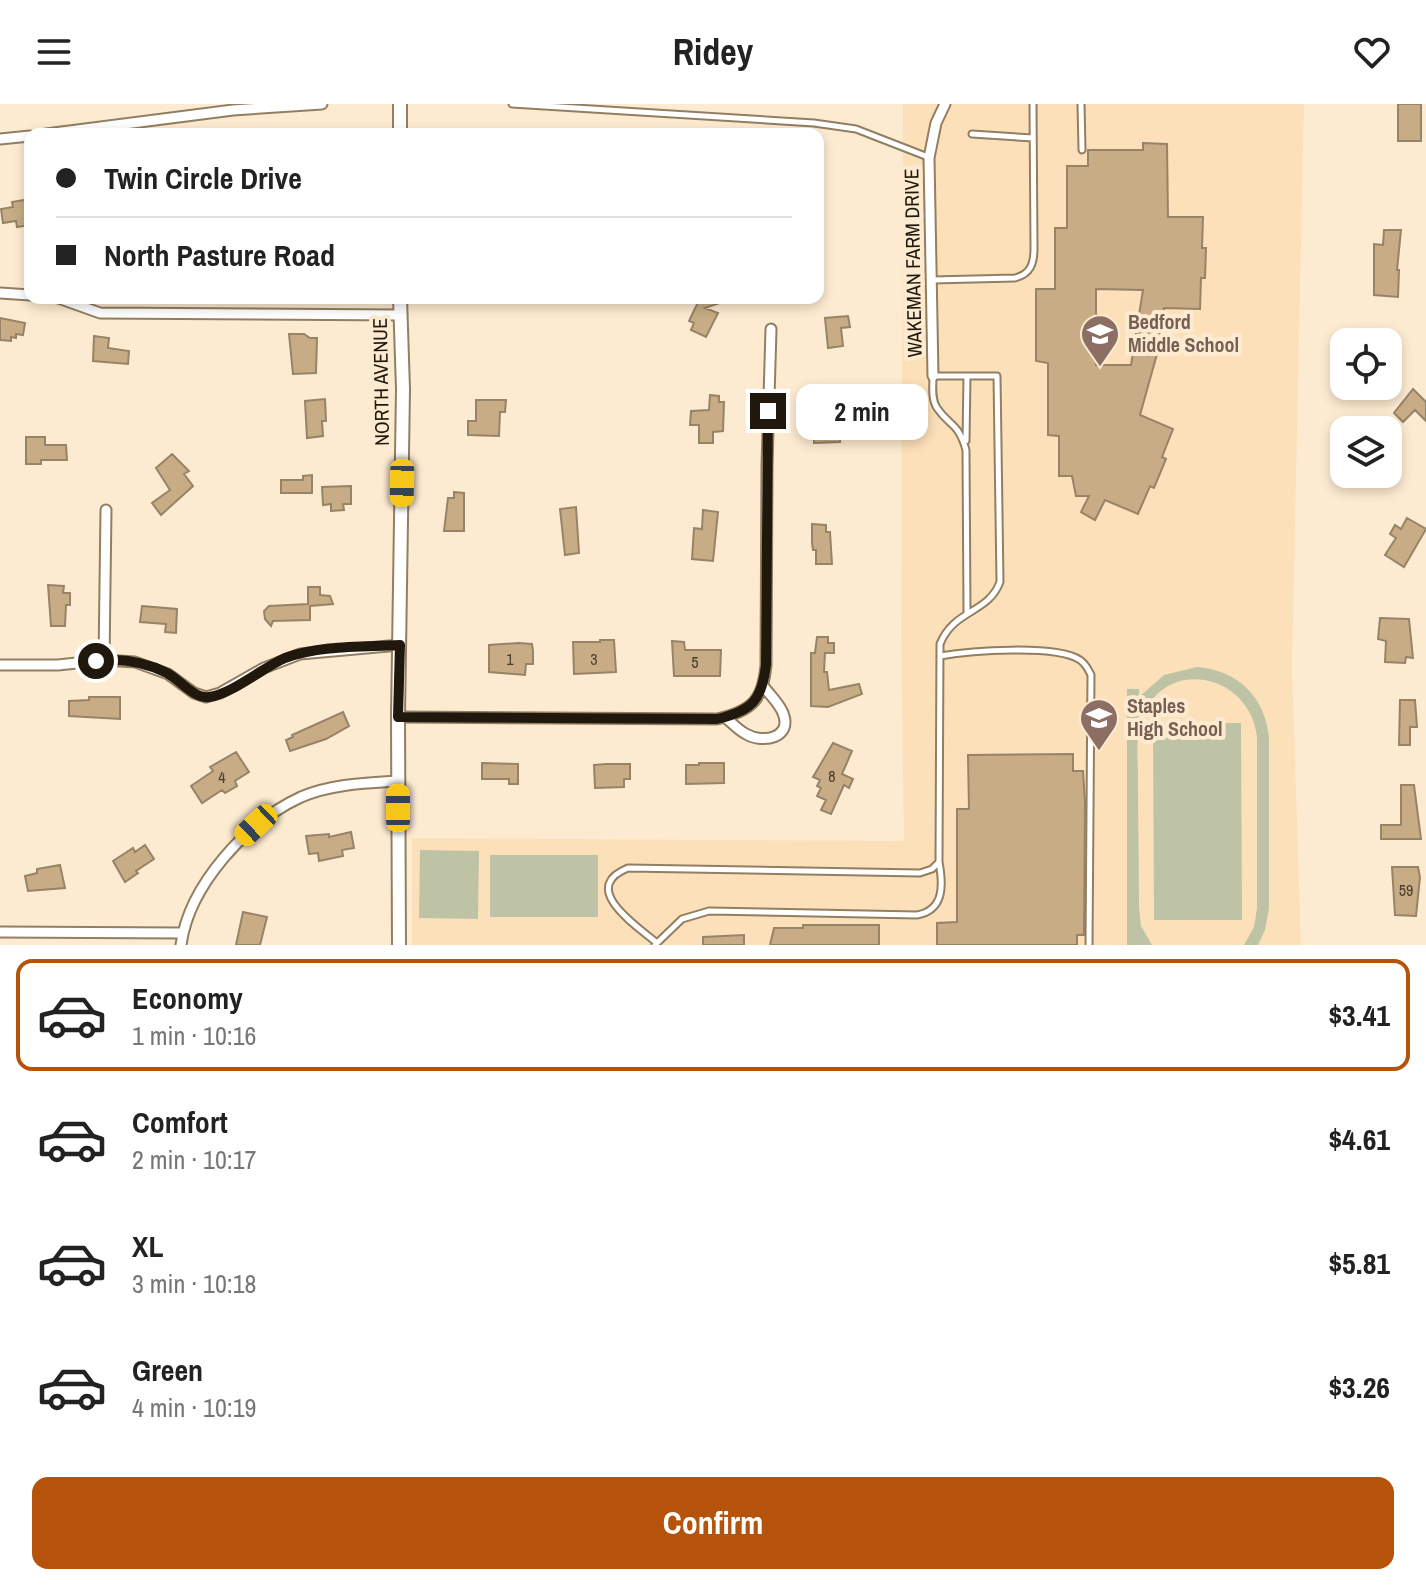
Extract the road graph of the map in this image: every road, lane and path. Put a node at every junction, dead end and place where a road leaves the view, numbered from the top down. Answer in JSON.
{"nodes":[{"id":1,"x":322,"y":104,"type":"edge"},
{"id":2,"x":400,"y":104,"type":"edge"},
{"id":3,"x":512,"y":104,"type":"edge"},
{"id":4,"x":945,"y":104,"type":"edge"},
{"id":5,"x":1033,"y":104,"type":"edge"},
{"id":6,"x":1081,"y":104,"type":"edge"},
{"id":7,"x":93,"y":128,"type":"edge"},
{"id":8,"x":400,"y":128,"type":"edge"},
{"id":9,"x":972,"y":134,"type":"dead end"},
{"id":10,"x":24,"y":137,"type":"edge"},
{"id":11,"x":1033,"y":138,"type":"junction"},
{"id":12,"x":0,"y":139,"type":"edge"},
{"id":13,"x":1082,"y":150,"type":"dead end"},
{"id":14,"x":929,"y":158,"type":"junction"},
{"id":15,"x":931,"y":280,"type":"junction"},
{"id":16,"x":0,"y":293,"type":"edge"},
{"id":17,"x":24,"y":295,"type":"edge"},
{"id":18,"x":75,"y":304,"type":"edge"},
{"id":19,"x":400,"y":304,"type":"edge"},
{"id":20,"x":401,"y":315,"type":"junction"},
{"id":21,"x":771,"y":329,"type":"dead end"},
{"id":22,"x":933,"y":376,"type":"junction"},
{"id":23,"x":967,"y":376,"type":"junction"},
{"id":24,"x":966,"y":450,"type":"junction"},
{"id":25,"x":106,"y":510,"type":"dead end"},
{"id":26,"x":967,"y":612,"type":"junction"},
{"id":27,"x":400,"y":645,"type":"junction"},
{"id":28,"x":940,"y":656,"type":"junction"},
{"id":29,"x":104,"y":660,"type":"junction"},
{"id":30,"x":0,"y":665,"type":"edge"},
{"id":31,"x":764,"y":687,"type":"junction"},
{"id":32,"x":398,"y":717,"type":"junction"},
{"id":33,"x":725,"y":717,"type":"junction"},
{"id":34,"x":398,"y":781,"type":"junction"},
{"id":35,"x":939,"y":862,"type":"junction"},
{"id":36,"x":0,"y":932,"type":"edge"},
{"id":37,"x":182,"y":933,"type":"junction"},
{"id":38,"x":656,"y":944,"type":"edge"},
{"id":39,"x":181,"y":945,"type":"edge"},
{"id":40,"x":399,"y":945,"type":"edge"},
{"id":41,"x":1089,"y":945,"type":"edge"}],
"edges":[{"from":1,"to":7,"type":"street"},
{"from":2,"to":8,"type":"street"},
{"from":3,"to":14,"type":"lane"},
{"from":4,"to":14,"type":"street","name":"WAKEMAN FARM DRIVE"},
{"from":5,"to":11,"type":"lane"},
{"from":6,"to":13,"type":"lane"},
{"from":9,"to":11,"type":"lane"},
{"from":10,"to":12,"type":"street"},
{"from":11,"to":15,"type":"lane"},
{"from":14,"to":15,"type":"street","name":"WAKEMAN FARM DRIVE"},
{"from":15,"to":22,"type":"street","name":"WAKEMAN FARM DRIVE"},
{"from":16,"to":17,"type":"street"},
{"from":18,"to":20,"type":"street"},
{"from":19,"to":20,"type":"street","name":"NORTH AVENUE"},
{"from":20,"to":27,"type":"street","name":"NORTH AVENUE"},
{"from":21,"to":31,"type":"street"},
{"from":22,"to":23,"type":"lane"},
{"from":22,"to":24,"type":"lane"},
{"from":23,"to":24,"type":"lane"},
{"from":23,"to":26,"type":"lane"},
{"from":24,"to":26,"type":"lane"},
{"from":25,"to":29,"type":"street"},
{"from":26,"to":28,"type":"lane"},
{"from":27,"to":29,"type":"street"},
{"from":27,"to":32,"type":"street","name":"NORTH AVENUE"},
{"from":28,"to":35,"type":"lane"},
{"from":28,"to":41,"type":"lane"},
{"from":29,"to":30,"type":"street"},
{"from":31,"to":33,"type":"street"},
{"from":31,"to":33,"type":"street"},
{"from":32,"to":33,"type":"street"},
{"from":32,"to":34,"type":"street","name":"NORTH AVENUE"},
{"from":34,"to":37,"type":"street"},
{"from":34,"to":40,"type":"street","name":"NORTH AVENUE"},
{"from":35,"to":38,"type":"lane"},
{"from":35,"to":38,"type":"lane"},
{"from":36,"to":37,"type":"street"},
{"from":37,"to":39,"type":"street"}]}
